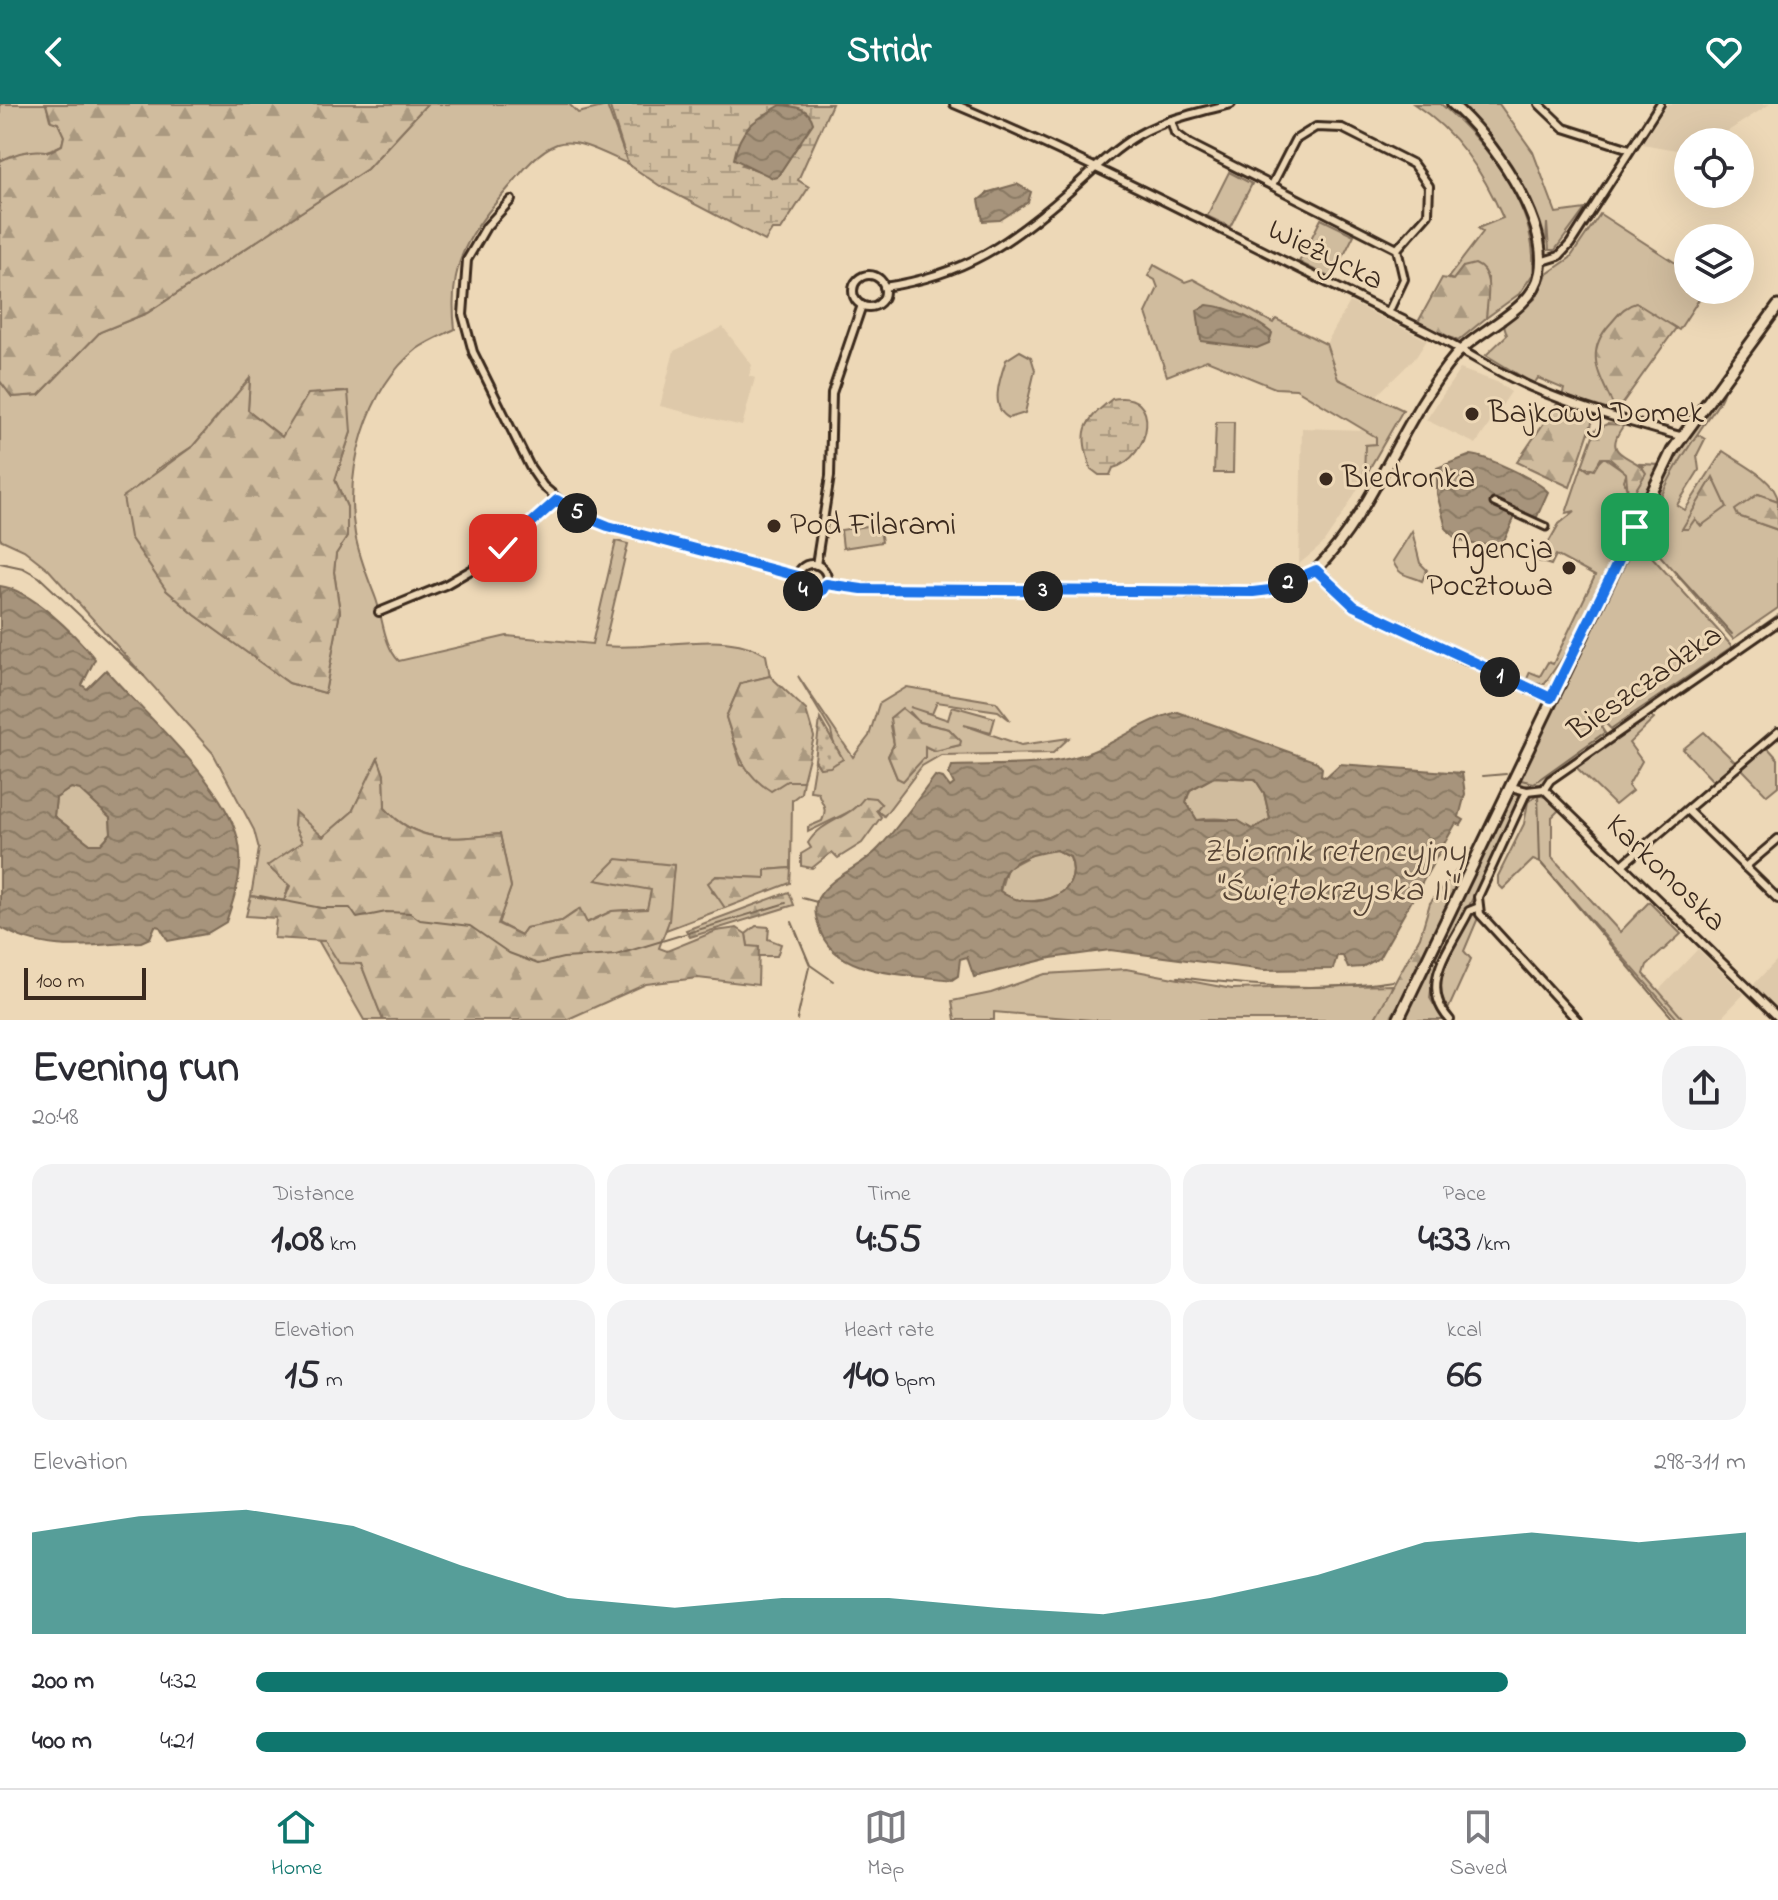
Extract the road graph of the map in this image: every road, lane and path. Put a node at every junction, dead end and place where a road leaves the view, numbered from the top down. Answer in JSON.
{"nodes":[{"id":1,"x":954,"y":104,"type":"edge"},
{"id":2,"x":1231,"y":104,"type":"edge"},
{"id":3,"x":1452,"y":104,"type":"edge"},
{"id":4,"x":1539,"y":104,"type":"edge"},
{"id":5,"x":1660,"y":104,"type":"edge"},
{"id":6,"x":1171,"y":120,"type":"junction"},
{"id":7,"x":1630,"y":149,"type":"junction"},
{"id":8,"x":1096,"y":168,"type":"junction"},
{"id":9,"x":1272,"y":185,"type":"junction"},
{"id":10,"x":511,"y":200,"type":"dead end"},
{"id":11,"x":1397,"y":249,"type":"junction"},
{"id":12,"x":1540,"y":262,"type":"junction"},
{"id":13,"x":884,"y":287,"type":"junction"},
{"id":14,"x":862,"y":305,"type":"junction"},
{"id":15,"x":1778,"y":306,"type":"edge"},
{"id":16,"x":1388,"y":313,"type":"junction"},
{"id":17,"x":1462,"y":349,"type":"junction"},
{"id":18,"x":1680,"y":436,"type":"junction"},
{"id":19,"x":557,"y":500,"type":"junction"},
{"id":20,"x":1494,"y":503,"type":"dead end"},
{"id":21,"x":1546,"y":527,"type":"dead end"},
{"id":22,"x":816,"y":565,"type":"junction"},
{"id":23,"x":1316,"y":570,"type":"junction"},
{"id":24,"x":797,"y":576,"type":"junction"},
{"id":25,"x":826,"y":584,"type":"junction"},
{"id":26,"x":379,"y":612,"type":"dead end"},
{"id":27,"x":1778,"y":622,"type":"edge"},
{"id":28,"x":1551,"y":698,"type":"junction"},
{"id":29,"x":1778,"y":732,"type":"edge"},
{"id":30,"x":1511,"y":787,"type":"junction"},
{"id":31,"x":1544,"y":789,"type":"junction"},
{"id":32,"x":1527,"y":791,"type":"junction"},
{"id":33,"x":1687,"y":810,"type":"junction"},
{"id":34,"x":1778,"y":839,"type":"edge"},
{"id":35,"x":1622,"y":865,"type":"junction"},
{"id":36,"x":1745,"y":867,"type":"junction"},
{"id":37,"x":1778,"y":899,"type":"edge"},
{"id":38,"x":1479,"y":907,"type":"junction"},
{"id":39,"x":1778,"y":1017,"type":"edge"},
{"id":40,"x":1398,"y":1020,"type":"edge"},
{"id":41,"x":1450,"y":1020,"type":"edge"},
{"id":42,"x":1577,"y":1020,"type":"edge"}],
"edges":[{"from":1,"to":8,"type":"street","name":"Wieżycka"},
{"from":2,"to":6,"type":"street"},
{"from":3,"to":12,"type":"street"},
{"from":4,"to":7,"type":"street"},
{"from":5,"to":7,"type":"street"},
{"from":6,"to":8,"type":"street"},
{"from":6,"to":9,"type":"street"},
{"from":7,"to":12,"type":"street"},
{"from":8,"to":13,"type":"street"},
{"from":8,"to":16,"type":"street","name":"Wieżycka"},
{"from":9,"to":11,"type":"street"},
{"from":9,"to":11,"type":"street"},
{"from":10,"to":19,"type":"street"},
{"from":11,"to":16,"type":"street"},
{"from":12,"to":17,"type":"street"},
{"from":13,"to":14,"type":"street"},
{"from":13,"to":14,"type":"street"},
{"from":14,"to":22,"type":"street"},
{"from":15,"to":18,"type":"main road"},
{"from":16,"to":17,"type":"street","name":"Wieżycka"},
{"from":17,"to":18,"type":"street","name":"Wieżycka"},
{"from":17,"to":23,"type":"street"},
{"from":18,"to":28,"type":"main road"},
{"from":19,"to":24,"type":"street"},
{"from":19,"to":26,"type":"street"},
{"from":20,"to":21,"type":"street"},
{"from":22,"to":24,"type":"street"},
{"from":22,"to":25,"type":"street"},
{"from":23,"to":25,"type":"street"},
{"from":23,"to":28,"type":"street"},
{"from":24,"to":25,"type":"street"},
{"from":27,"to":31,"type":"street","name":"Bieszczadzka"},
{"from":28,"to":30,"type":"main road"},
{"from":29,"to":33,"type":"street"},
{"from":30,"to":32,"type":"street"},
{"from":30,"to":40,"type":"main road"},
{"from":31,"to":32,"type":"street"},
{"from":31,"to":35,"type":"street","name":"Karkonoska"},
{"from":32,"to":38,"type":"street"},
{"from":33,"to":35,"type":"street"},
{"from":33,"to":36,"type":"street"},
{"from":34,"to":36,"type":"street"},
{"from":35,"to":39,"type":"street","name":"Karkonoska"},
{"from":36,"to":37,"type":"street"},
{"from":38,"to":41,"type":"street"},
{"from":38,"to":42,"type":"street"}]}
